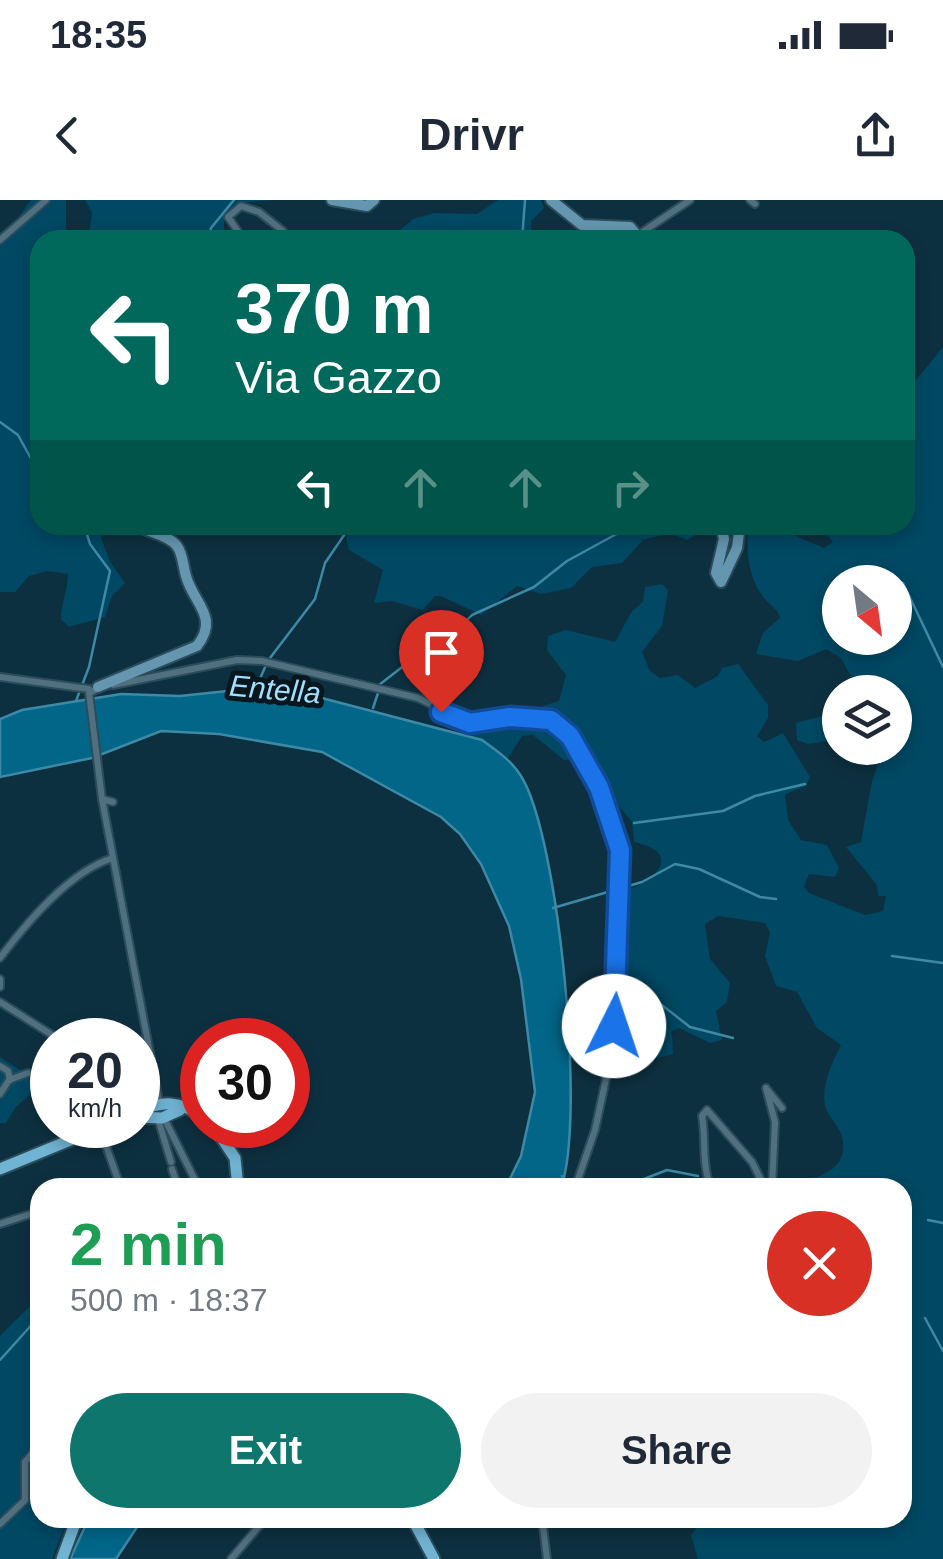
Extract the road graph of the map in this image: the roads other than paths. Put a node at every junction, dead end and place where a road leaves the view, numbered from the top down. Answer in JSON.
{"nodes":[{"id":1,"x":46,"y":200,"type":"edge"},
{"id":2,"x":332,"y":200,"type":"edge"},
{"id":3,"x":374,"y":200,"type":"edge"},
{"id":4,"x":551,"y":200,"type":"edge"},
{"id":5,"x":690,"y":200,"type":"edge"},
{"id":6,"x":237,"y":230,"type":"edge"},
{"id":7,"x":282,"y":230,"type":"edge"},
{"id":8,"x":631,"y":230,"type":"edge"},
{"id":9,"x":646,"y":230,"type":"edge"},
{"id":10,"x":0,"y":240,"type":"edge"},
{"id":11,"x":159,"y":535,"type":"edge"},
{"id":12,"x":723,"y":535,"type":"edge"},
{"id":13,"x":739,"y":535,"type":"edge"},
{"id":14,"x":0,"y":678,"type":"edge"},
{"id":15,"x":92,"y":690,"type":"junction"},
{"id":16,"x":101,"y":798,"type":"junction"},
{"id":17,"x":112,"y":802,"type":"dead end"},
{"id":18,"x":113,"y":858,"type":"junction"},
{"id":19,"x":0,"y":958,"type":"edge"},
{"id":20,"x":0,"y":1002,"type":"edge"},
{"id":21,"x":138,"y":1018,"type":"edge"},
{"id":22,"x":30,"y":1021,"type":"edge"},
{"id":23,"x":0,"y":1066,"type":"edge"},
{"id":24,"x":28,"y":1073,"type":"dead end"},
{"id":25,"x":10,"y":1080,"type":"junction"},
{"id":26,"x":0,"y":1094,"type":"edge"},
{"id":27,"x":782,"y":1108,"type":"dead end"},
{"id":28,"x":160,"y":1122,"type":"edge"},
{"id":29,"x":160,"y":1133,"type":"edge"},
{"id":30,"x":52,"y":1148,"type":"edge"},
{"id":31,"x":109,"y":1148,"type":"edge"},
{"id":32,"x":228,"y":1148,"type":"edge"},
{"id":33,"x":184,"y":1153,"type":"junction"},
{"id":34,"x":171,"y":1163,"type":"junction"},
{"id":35,"x":0,"y":1169,"type":"edge"},
{"id":36,"x":118,"y":1178,"type":"edge"},
{"id":37,"x":175,"y":1178,"type":"edge"},
{"id":38,"x":195,"y":1178,"type":"edge"},
{"id":39,"x":237,"y":1178,"type":"edge"},
{"id":40,"x":579,"y":1178,"type":"edge"},
{"id":41,"x":708,"y":1178,"type":"edge"},
{"id":42,"x":762,"y":1178,"type":"edge"},
{"id":43,"x":770,"y":1178,"type":"edge"},
{"id":44,"x":30,"y":1214,"type":"edge"},
{"id":45,"x":0,"y":1224,"type":"edge"},
{"id":46,"x":30,"y":1456,"type":"edge"},
{"id":47,"x":0,"y":1524,"type":"edge"},
{"id":48,"x":73,"y":1528,"type":"edge"},
{"id":49,"x":257,"y":1528,"type":"edge"},
{"id":50,"x":417,"y":1528,"type":"edge"},
{"id":51,"x":543,"y":1528,"type":"edge"},
{"id":52,"x":62,"y":1559,"type":"edge"},
{"id":53,"x":231,"y":1559,"type":"edge"},
{"id":54,"x":434,"y":1559,"type":"edge"},
{"id":55,"x":547,"y":1559,"type":"edge"}],
"edges":[{"from":1,"to":10,"type":"street"},
{"from":2,"to":3,"type":"street"},
{"from":4,"to":8,"type":"street"},
{"from":5,"to":9,"type":"street"},
{"from":6,"to":7,"type":"street"},
{"from":11,"to":15,"type":"street"},
{"from":12,"to":13,"type":"street"},
{"from":14,"to":15,"type":"street"},
{"from":15,"to":16,"type":"street"},
{"from":15,"to":40,"type":"street"},
{"from":16,"to":17,"type":"street"},
{"from":16,"to":18,"type":"street"},
{"from":18,"to":19,"type":"street"},
{"from":18,"to":21,"type":"street"},
{"from":20,"to":22,"type":"street"},
{"from":23,"to":25,"type":"street"},
{"from":24,"to":25,"type":"street"},
{"from":25,"to":26,"type":"street"},
{"from":27,"to":43,"type":"street"},
{"from":28,"to":33,"type":"street"},
{"from":29,"to":34,"type":"street"},
{"from":30,"to":35,"type":"main road"},
{"from":31,"to":36,"type":"street"},
{"from":32,"to":39,"type":"main road"},
{"from":33,"to":34,"type":"street"},
{"from":33,"to":38,"type":"street"},
{"from":34,"to":37,"type":"street"},
{"from":41,"to":42,"type":"street"},
{"from":44,"to":45,"type":"street"},
{"from":46,"to":47,"type":"street"},
{"from":48,"to":52,"type":"main road"},
{"from":49,"to":53,"type":"street"},
{"from":50,"to":54,"type":"main road"},
{"from":51,"to":55,"type":"street"}]}
